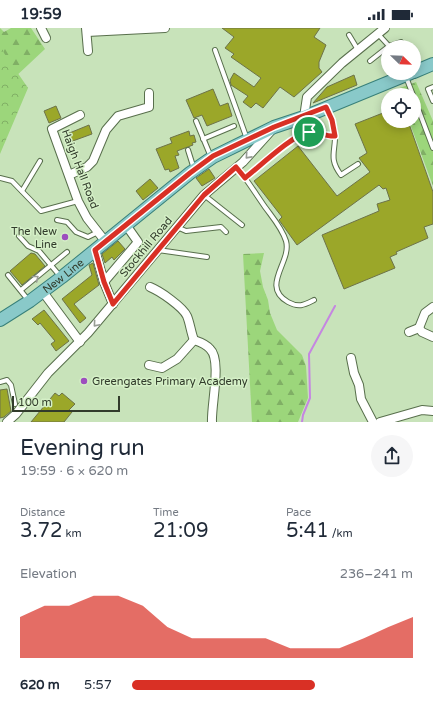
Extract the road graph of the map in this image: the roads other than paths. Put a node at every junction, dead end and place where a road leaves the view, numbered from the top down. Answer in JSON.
{"nodes":[{"id":1,"x":41,"y":28,"type":"edge"},
{"id":2,"x":165,"y":28,"type":"edge"},
{"id":3,"x":385,"y":28,"type":"edge"},
{"id":4,"x":86,"y":30,"type":"edge"},
{"id":5,"x":349,"y":34,"type":"dead end"},
{"id":6,"x":378,"y":34,"type":"junction"},
{"id":7,"x":46,"y":38,"type":"dead end"},
{"id":8,"x":384,"y":40,"type":"edge"},
{"id":9,"x":215,"y":50,"type":"dead end"},
{"id":10,"x":358,"y":50,"type":"junction"},
{"id":11,"x":88,"y":51,"type":"dead end"},
{"id":12,"x":381,"y":52,"type":"edge"},
{"id":13,"x":370,"y":61,"type":"dead end"},
{"id":14,"x":433,"y":64,"type":"edge"},
{"id":15,"x":421,"y":69,"type":"edge"},
{"id":16,"x":393,"y":80,"type":"edge"},
{"id":17,"x":433,"y":87,"type":"edge"},
{"id":18,"x":149,"y":93,"type":"dead end"},
{"id":19,"x":433,"y":101,"type":"edge"},
{"id":20,"x":326,"y":107,"type":"junction"},
{"id":21,"x":80,"y":115,"type":"dead end"},
{"id":22,"x":421,"y":115,"type":"edge"},
{"id":23,"x":304,"y":117,"type":"junction"},
{"id":24,"x":196,"y":121,"type":"dead end"},
{"id":25,"x":234,"y":126,"type":"dead end"},
{"id":26,"x":274,"y":127,"type":"junction"},
{"id":27,"x":335,"y":136,"type":"junction"},
{"id":28,"x":247,"y":139,"type":"junction"},
{"id":29,"x":203,"y":140,"type":"junction"},
{"id":30,"x":433,"y":148,"type":"edge"},
{"id":31,"x":188,"y":150,"type":"dead end"},
{"id":32,"x":211,"y":158,"type":"junction"},
{"id":33,"x":40,"y":161,"type":"dead end"},
{"id":34,"x":358,"y":164,"type":"dead end"},
{"id":35,"x":236,"y":167,"type":"junction"},
{"id":36,"x":195,"y":169,"type":"junction"},
{"id":37,"x":69,"y":176,"type":"junction"},
{"id":38,"x":0,"y":178,"type":"edge"},
{"id":39,"x":245,"y":178,"type":"junction"},
{"id":40,"x":22,"y":191,"type":"junction"},
{"id":41,"x":204,"y":195,"type":"junction"},
{"id":42,"x":78,"y":201,"type":"junction"},
{"id":43,"x":57,"y":220,"type":"dead end"},
{"id":44,"x":242,"y":224,"type":"dead end"},
{"id":45,"x":126,"y":225,"type":"junction"},
{"id":46,"x":177,"y":227,"type":"junction"},
{"id":47,"x":226,"y":232,"type":"dead end"},
{"id":48,"x":19,"y":236,"type":"dead end"},
{"id":49,"x":102,"y":237,"type":"junction"},
{"id":50,"x":95,"y":250,"type":"junction"},
{"id":51,"x":158,"y":250,"type":"junction"},
{"id":52,"x":67,"y":252,"type":"dead end"},
{"id":53,"x":207,"y":257,"type":"dead end"},
{"id":54,"x":52,"y":266,"type":"junction"},
{"id":55,"x":8,"y":275,"type":"dead end"},
{"id":56,"x":62,"y":277,"type":"junction"},
{"id":57,"x":104,"y":282,"type":"junction"},
{"id":58,"x":150,"y":287,"type":"dead end"},
{"id":59,"x":21,"y":290,"type":"junction"},
{"id":60,"x":43,"y":292,"type":"junction"},
{"id":61,"x":314,"y":300,"type":"dead end"},
{"id":62,"x":30,"y":301,"type":"junction"},
{"id":63,"x":113,"y":304,"type":"junction"},
{"id":64,"x":433,"y":307,"type":"edge"},
{"id":65,"x":2,"y":321,"type":"edge"},
{"id":66,"x":419,"y":328,"type":"junction"},
{"id":67,"x":409,"y":332,"type":"dead end"},
{"id":68,"x":433,"y":337,"type":"edge"},
{"id":69,"x":194,"y":340,"type":"junction"},
{"id":70,"x":80,"y":342,"type":"junction"},
{"id":71,"x":351,"y":358,"type":"dead end"},
{"id":72,"x":149,"y":365,"type":"dead end"},
{"id":73,"x":0,"y":382,"type":"edge"},
{"id":74,"x":15,"y":404,"type":"dead end"},
{"id":75,"x":433,"y":412,"type":"edge"},
{"id":76,"x":7,"y":422,"type":"edge"},
{"id":77,"x":212,"y":422,"type":"edge"},
{"id":78,"x":373,"y":422,"type":"edge"},
{"id":79,"x":380,"y":422,"type":"edge"}],
"edges":[{"from":1,"to":7,"type":"street"},
{"from":2,"to":4,"type":"street"},
{"from":3,"to":6,"type":"street"},
{"from":4,"to":11,"type":"street"},
{"from":5,"to":10,"type":"lane"},
{"from":6,"to":8,"type":"lane"},
{"from":6,"to":10,"type":"street"},
{"from":9,"to":28,"type":"lane"},
{"from":10,"to":23,"type":"street"},
{"from":12,"to":13,"type":"lane"},
{"from":14,"to":15,"type":"main road","name":"New Line"},
{"from":16,"to":20,"type":"main road","name":"New Line"},
{"from":17,"to":19,"type":"lane"},
{"from":18,"to":37,"type":"street"},
{"from":20,"to":23,"type":"main road","name":"New Line"},
{"from":20,"to":27,"type":"lane"},
{"from":21,"to":37,"type":"street","name":"Haigh Hall Road"},
{"from":22,"to":30,"type":"lane"},
{"from":23,"to":26,"type":"main road","name":"New Line"},
{"from":24,"to":29,"type":"lane"},
{"from":25,"to":29,"type":"lane"},
{"from":26,"to":28,"type":"main road","name":"New Line"},
{"from":26,"to":35,"type":"street","name":"Stockhill Road","one_way":true},
{"from":27,"to":34,"type":"lane"},
{"from":27,"to":39,"type":"lane"},
{"from":28,"to":32,"type":"main road","name":"New Line"},
{"from":29,"to":32,"type":"lane"},
{"from":31,"to":36,"type":"lane"},
{"from":32,"to":36,"type":"main road","name":"New Line"},
{"from":33,"to":40,"type":"lane"},
{"from":35,"to":39,"type":"lane"},
{"from":35,"to":41,"type":"street","name":"Stockhill Road"},
{"from":36,"to":45,"type":"main road","name":"New Line"},
{"from":37,"to":42,"type":"street","name":"Haigh Hall Road"},
{"from":38,"to":40,"type":"lane"},
{"from":39,"to":61,"type":"lane"},
{"from":40,"to":42,"type":"lane"},
{"from":41,"to":44,"type":"lane"},
{"from":41,"to":46,"type":"street","name":"Stockhill Road"},
{"from":42,"to":49,"type":"street","name":"Haigh Hall Road"},
{"from":43,"to":49,"type":"lane"},
{"from":45,"to":49,"type":"main road","name":"New Line"},
{"from":45,"to":57,"type":"street"},
{"from":46,"to":47,"type":"lane"},
{"from":46,"to":51,"type":"street","name":"Stockhill Road"},
{"from":48,"to":54,"type":"lane"},
{"from":49,"to":50,"type":"main road","name":"New Line"},
{"from":50,"to":56,"type":"main road","name":"New Line"},
{"from":50,"to":57,"type":"street"},
{"from":51,"to":53,"type":"lane"},
{"from":51,"to":63,"type":"street","name":"Stockhill Road"},
{"from":52,"to":54,"type":"lane"},
{"from":54,"to":56,"type":"lane"},
{"from":59,"to":54,"type":"lane","one_way":true},
{"from":55,"to":59,"type":"lane"},
{"from":56,"to":60,"type":"main road","name":"New Line"},
{"from":57,"to":63,"type":"street"},
{"from":58,"to":69,"type":"street"},
{"from":59,"to":62,"type":"lane"},
{"from":60,"to":62,"type":"main road","name":"New Line"},
{"from":60,"to":70,"type":"street"},
{"from":62,"to":65,"type":"main road","name":"New Line"},
{"from":63,"to":70,"type":"street","name":"Stockhill Road","one_way":true},
{"from":64,"to":66,"type":"street"},
{"from":66,"to":67,"type":"street"},
{"from":66,"to":68,"type":"street"},
{"from":69,"to":72,"type":"street"},
{"from":69,"to":77,"type":"street"},
{"from":70,"to":76,"type":"street","name":"Stockhill Road"},
{"from":71,"to":78,"type":"street"},
{"from":73,"to":74,"type":"lane"},
{"from":75,"to":79,"type":"street"}]}
